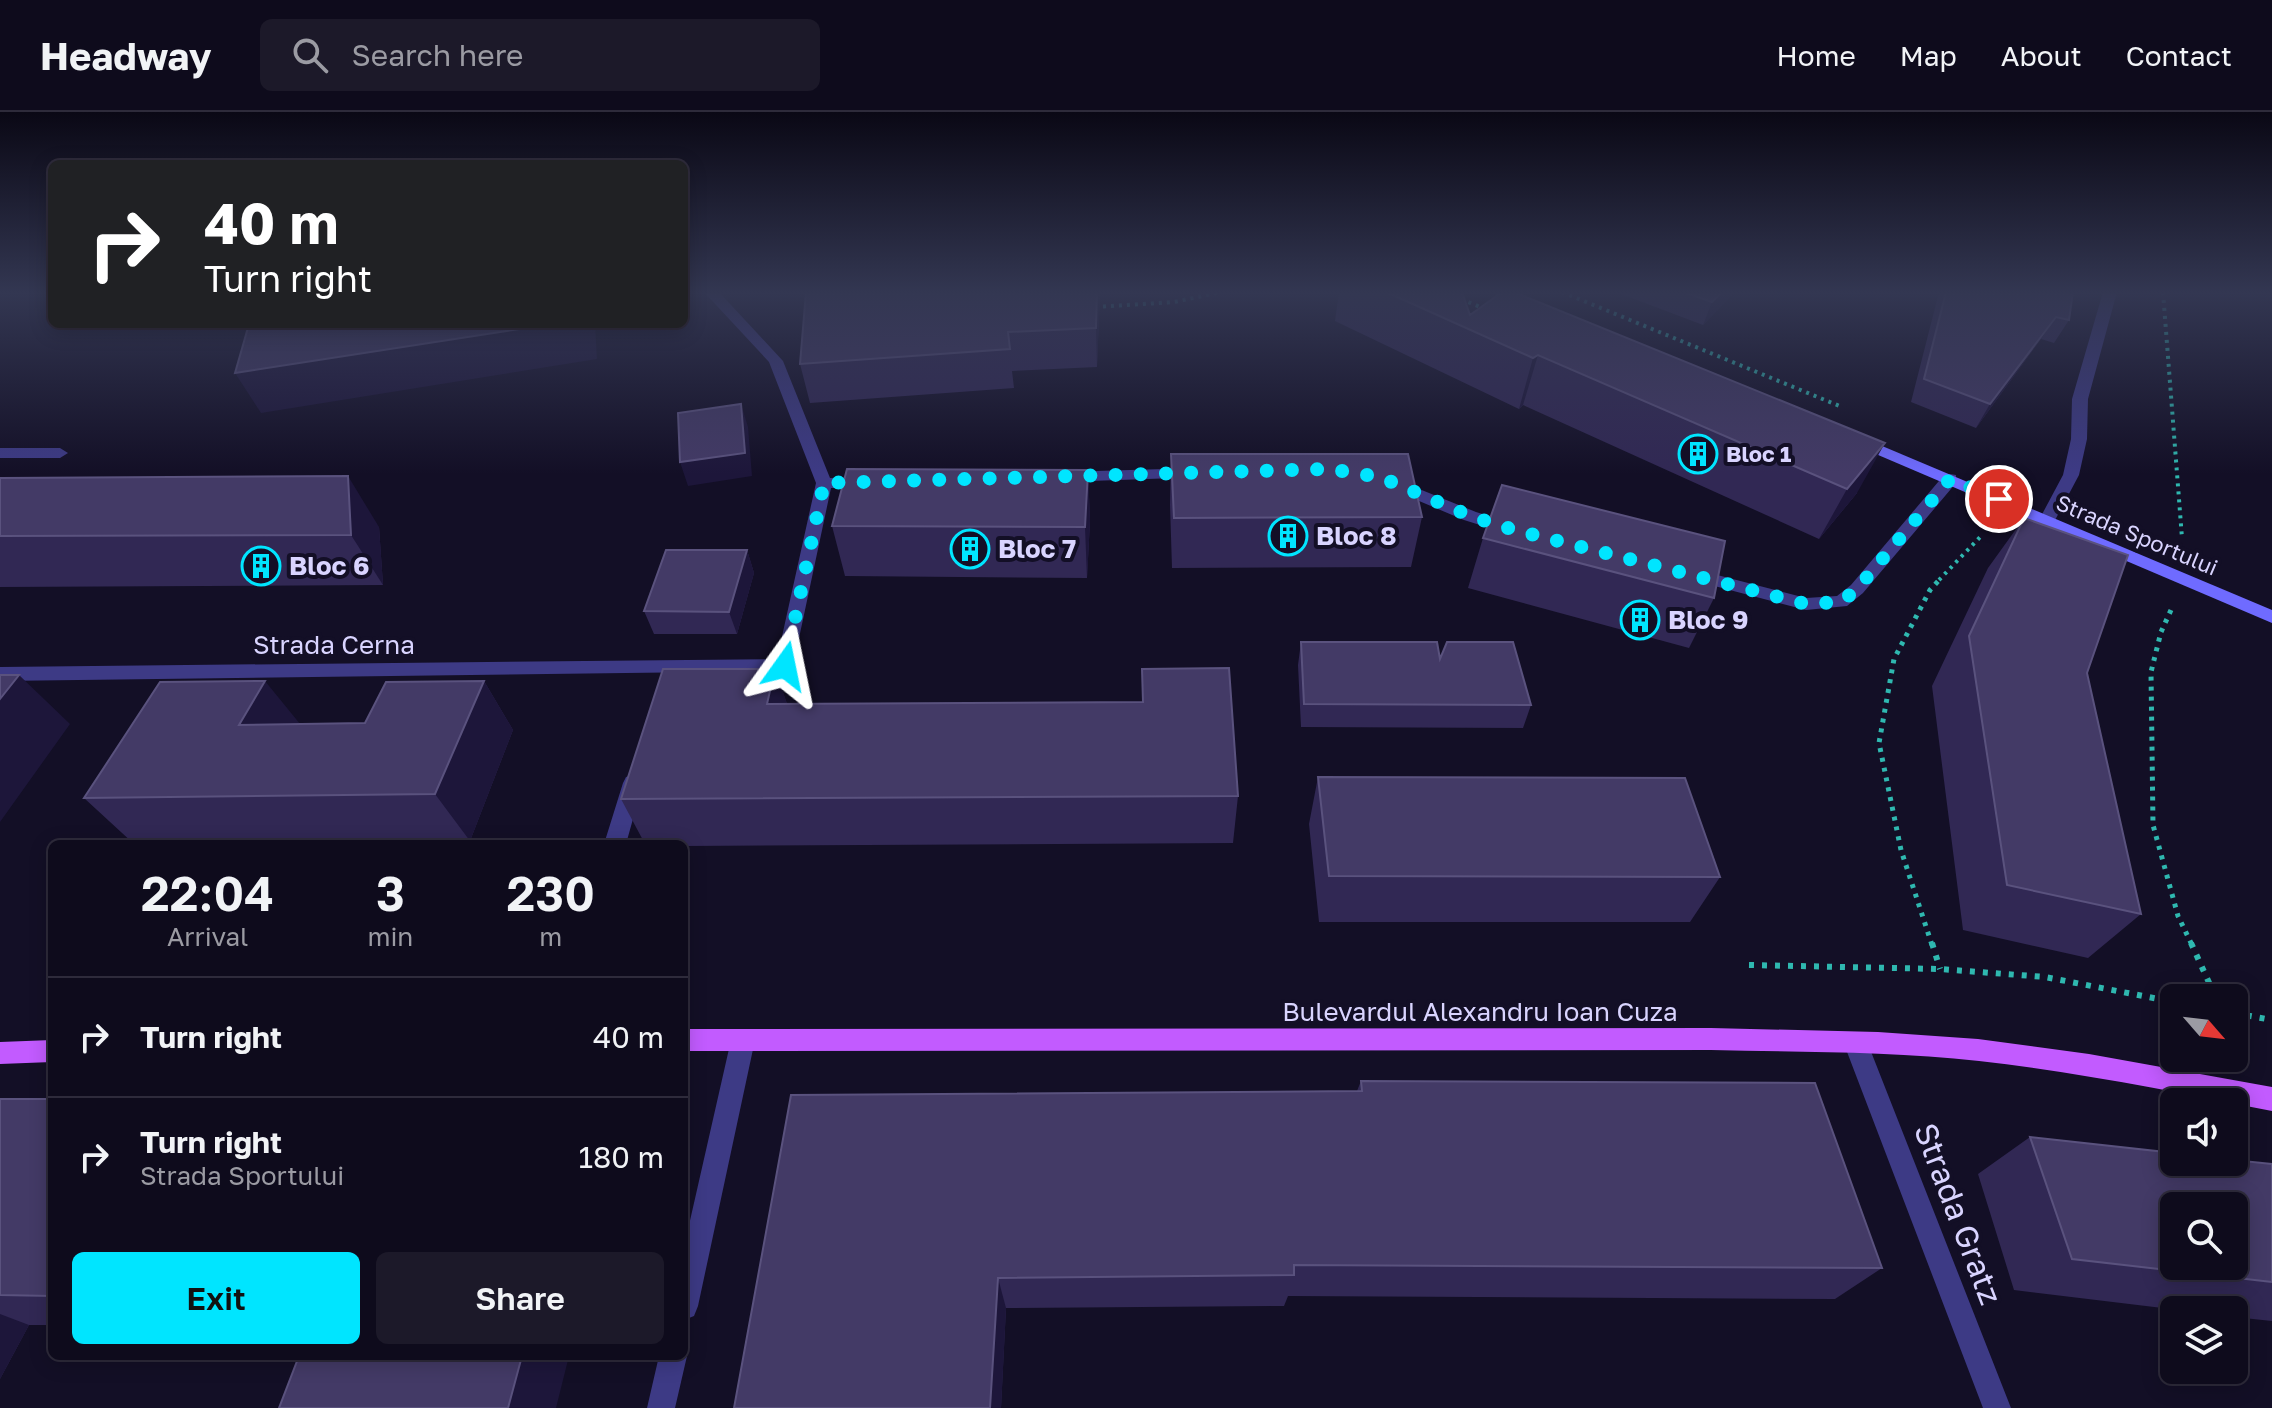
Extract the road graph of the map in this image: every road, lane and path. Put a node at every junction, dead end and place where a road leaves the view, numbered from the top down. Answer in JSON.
{"nodes":[{"id":1,"x":768,"y":352,"type":"edge"},
{"id":2,"x":2093,"y":352,"type":"edge"},
{"id":3,"x":2168,"y":352,"type":"edge"},
{"id":4,"x":1833,"y":431,"type":"edge"},
{"id":5,"x":0,"y":453,"type":"edge"},
{"id":6,"x":60,"y":453,"type":"dead end"},
{"id":7,"x":1220,"y":472,"type":"edge"},
{"id":8,"x":1047,"y":477,"type":"edge"},
{"id":9,"x":1380,"y":477,"type":"edge"},
{"id":10,"x":1950,"y":479,"type":"junction"},
{"id":11,"x":883,"y":481,"type":"edge"},
{"id":12,"x":824,"y":483,"type":"junction"},
{"id":13,"x":2047,"y":520,"type":"junction"},
{"id":14,"x":1992,"y":524,"type":"dead end"},
{"id":15,"x":1526,"y":533,"type":"edge"},
{"id":16,"x":2183,"y":547,"type":"dead end"},
{"id":17,"x":1679,"y":572,"type":"edge"},
{"id":18,"x":2173,"y":606,"type":"dead end"},
{"id":19,"x":2272,"y":617,"type":"edge"},
{"id":20,"x":0,"y":674,"type":"edge"},
{"id":21,"x":637,"y":771,"type":"edge"},
{"id":22,"x":616,"y":840,"type":"edge"},
{"id":23,"x":1749,"y":965,"type":"dead end"},
{"id":24,"x":1940,"y":969,"type":"junction"},
{"id":25,"x":2210,"y":984,"type":"edge"},
{"id":26,"x":2160,"y":999,"type":"edge"},
{"id":27,"x":2248,"y":1016,"type":"edge"},
{"id":28,"x":2272,"y":1020,"type":"edge"},
{"id":29,"x":688,"y":1040,"type":"edge"},
{"id":30,"x":743,"y":1040,"type":"junction"},
{"id":31,"x":1856,"y":1044,"type":"junction"},
{"id":32,"x":48,"y":1051,"type":"edge"},
{"id":33,"x":0,"y":1053,"type":"edge"},
{"id":34,"x":2272,"y":1099,"type":"edge"},
{"id":35,"x":688,"y":1288,"type":"edge"},
{"id":36,"x":672,"y":1360,"type":"edge"},
{"id":37,"x":661,"y":1408,"type":"edge"},
{"id":38,"x":1997,"y":1408,"type":"edge"}],
"edges":[{"from":1,"to":12,"type":"street"},
{"from":2,"to":13,"type":"street"},
{"from":3,"to":16,"type":"path"},
{"from":4,"to":10,"type":"main road","name":"Strada Sportului"},
{"from":5,"to":6,"type":"street"},
{"from":7,"to":8,"type":"street"},
{"from":9,"to":15,"type":"street"},
{"from":10,"to":13,"type":"main road","name":"Strada Sportului"},
{"from":10,"to":17,"type":"street"},
{"from":11,"to":12,"type":"street"},
{"from":12,"to":20,"type":"street","name":"Strada Cerna"},
{"from":13,"to":19,"type":"main road","name":"Strada Sportului"},
{"from":14,"to":24,"type":"path"},
{"from":18,"to":25,"type":"path"},
{"from":21,"to":22,"type":"street"},
{"from":23,"to":24,"type":"path"},
{"from":24,"to":26,"type":"path"},
{"from":27,"to":28,"type":"path"},
{"from":29,"to":30,"type":"main road","name":"Bulevardul Alexandru Ioan Cuza"},
{"from":30,"to":31,"type":"main road","name":"Bulevardul Alexandru Ioan Cuza"},
{"from":30,"to":35,"type":"street"},
{"from":31,"to":34,"type":"main road","name":"Bulevardul Alexandru Ioan Cuza"},
{"from":31,"to":38,"type":"street","name":"Strada Gratz"},
{"from":32,"to":33,"type":"main road"},
{"from":36,"to":37,"type":"street"}]}
